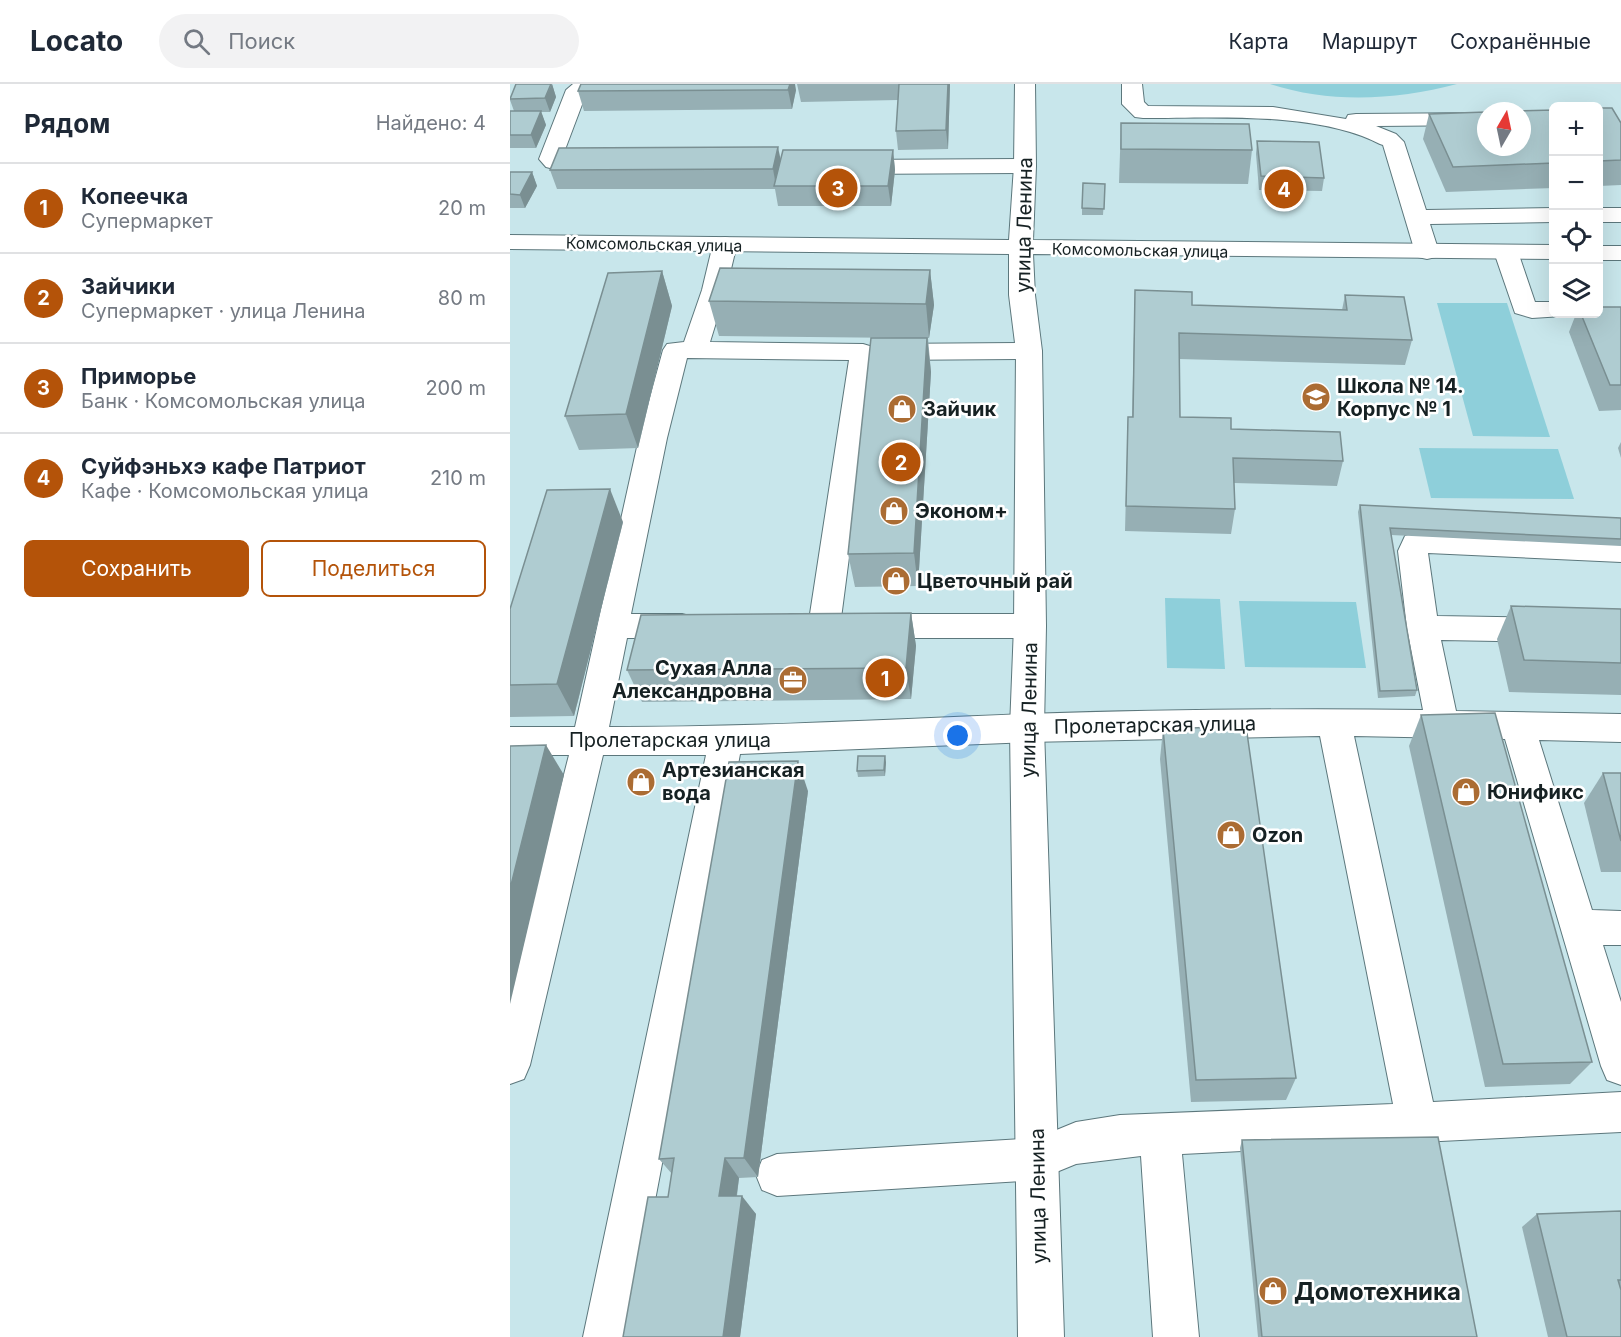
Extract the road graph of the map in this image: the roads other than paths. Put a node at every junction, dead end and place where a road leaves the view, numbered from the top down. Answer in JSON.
{"nodes":[{"id":1,"x":1025,"y":84,"type":"edge"},
{"id":2,"x":1132,"y":84,"type":"edge"},
{"id":3,"x":644,"y":86,"type":"edge"},
{"id":4,"x":1477,"y":119,"type":"edge"},
{"id":5,"x":1330,"y":121,"type":"junction"},
{"id":6,"x":612,"y":162,"type":"edge"},
{"id":7,"x":1025,"y":166,"type":"junction"},
{"id":8,"x":828,"y":167,"type":"edge"},
{"id":9,"x":1549,"y":215,"type":"edge"},
{"id":10,"x":1603,"y":215,"type":"edge"},
{"id":11,"x":1621,"y":215,"type":"edge"},
{"id":12,"x":1417,"y":217,"type":"junction"},
{"id":13,"x":510,"y":242,"type":"edge"},
{"id":14,"x":726,"y":244,"type":"junction"},
{"id":15,"x":1021,"y":249,"type":"junction"},
{"id":16,"x":1427,"y":252,"type":"junction"},
{"id":17,"x":1506,"y":252,"type":"junction"},
{"id":18,"x":1549,"y":252,"type":"edge"},
{"id":19,"x":1603,"y":253,"type":"edge"},
{"id":20,"x":1621,"y":253,"type":"edge"},
{"id":21,"x":1549,"y":310,"type":"edge"},
{"id":22,"x":693,"y":351,"type":"junction"},
{"id":23,"x":1029,"y":351,"type":"junction"},
{"id":24,"x":863,"y":352,"type":"junction"},
{"id":25,"x":1621,"y":551,"type":"edge"},
{"id":26,"x":614,"y":626,"type":"junction"},
{"id":27,"x":707,"y":626,"type":"edge"},
{"id":28,"x":765,"y":626,"type":"edge"},
{"id":29,"x":824,"y":626,"type":"junction"},
{"id":30,"x":1030,"y":626,"type":"junction"},
{"id":31,"x":1423,"y":628,"type":"junction"},
{"id":32,"x":1621,"y":631,"type":"edge"},
{"id":33,"x":1334,"y":722,"type":"junction"},
{"id":34,"x":1442,"y":723,"type":"junction"},
{"id":35,"x":1521,"y":727,"type":"junction"},
{"id":36,"x":1027,"y":728,"type":"junction"},
{"id":37,"x":1621,"y":728,"type":"edge"},
{"id":38,"x":510,"y":741,"type":"edge"},
{"id":39,"x":589,"y":741,"type":"junction"},
{"id":40,"x":726,"y":741,"type":"junction"},
{"id":41,"x":1579,"y":927,"type":"junction"},
{"id":42,"x":1621,"y":928,"type":"edge"},
{"id":43,"x":510,"y":1065,"type":"edge"},
{"id":44,"x":1621,"y":1066,"type":"edge"},
{"id":45,"x":1621,"y":1112,"type":"edge"},
{"id":46,"x":1417,"y":1123,"type":"junction"},
{"id":47,"x":1160,"y":1134,"type":"junction"},
{"id":48,"x":1038,"y":1159,"type":"junction"},
{"id":49,"x":777,"y":1174,"type":"dead end"},
{"id":50,"x":606,"y":1337,"type":"edge"},
{"id":51,"x":1041,"y":1337,"type":"edge"},
{"id":52,"x":1176,"y":1337,"type":"edge"}],
"edges":[{"from":1,"to":7,"type":"main road","name":"улица Ленина"},
{"from":2,"to":5,"type":"main road"},
{"from":3,"to":6,"type":"main road"},
{"from":4,"to":5,"type":"main road"},
{"from":5,"to":12,"type":"main road"},
{"from":7,"to":8,"type":"main road"},
{"from":7,"to":15,"type":"main road","name":"улица Ленина"},
{"from":9,"to":12,"type":"main road"},
{"from":10,"to":11,"type":"main road"},
{"from":12,"to":16,"type":"main road"},
{"from":13,"to":14,"type":"main road","name":"Комсомольская улица"},
{"from":14,"to":15,"type":"main road","name":"Комсомольская улица"},
{"from":14,"to":22,"type":"main road"},
{"from":15,"to":16,"type":"main road","name":"Комсомольская улица"},
{"from":15,"to":23,"type":"main road","name":"улица Ленина"},
{"from":16,"to":17,"type":"main road","name":"Комсомольская улица"},
{"from":17,"to":18,"type":"main road","name":"Комсомольская улица"},
{"from":17,"to":21,"type":"main road"},
{"from":19,"to":20,"type":"main road"},
{"from":22,"to":24,"type":"main road"},
{"from":22,"to":26,"type":"main road"},
{"from":23,"to":24,"type":"main road"},
{"from":23,"to":30,"type":"main road","name":"улица Ленина"},
{"from":24,"to":29,"type":"main road"},
{"from":25,"to":31,"type":"main road"},
{"from":26,"to":27,"type":"main road"},
{"from":26,"to":39,"type":"main road"},
{"from":28,"to":29,"type":"main road"},
{"from":29,"to":30,"type":"main road"},
{"from":30,"to":36,"type":"main road","name":"улица Ленина"},
{"from":31,"to":32,"type":"main road"},
{"from":31,"to":34,"type":"main road"},
{"from":33,"to":34,"type":"main road","name":"Пролетарская улица"},
{"from":33,"to":36,"type":"main road","name":"Пролетарская улица"},
{"from":33,"to":46,"type":"main road"},
{"from":34,"to":35,"type":"main road","name":"Пролетарская улица"},
{"from":35,"to":37,"type":"main road","name":"Пролетарская улица"},
{"from":35,"to":41,"type":"main road"},
{"from":36,"to":40,"type":"main road","name":"Пролетарская улица"},
{"from":36,"to":48,"type":"main road","name":"улица Ленина"},
{"from":38,"to":39,"type":"main road","name":"Пролетарская улица"},
{"from":39,"to":40,"type":"main road","name":"Пролетарская улица"},
{"from":39,"to":43,"type":"main road"},
{"from":40,"to":50,"type":"main road"},
{"from":41,"to":42,"type":"main road"},
{"from":41,"to":44,"type":"main road"},
{"from":45,"to":46,"type":"main road"},
{"from":46,"to":47,"type":"main road"},
{"from":47,"to":48,"type":"main road"},
{"from":47,"to":52,"type":"main road"},
{"from":48,"to":49,"type":"main road"},
{"from":48,"to":51,"type":"main road","name":"улица Ленина"}]}
